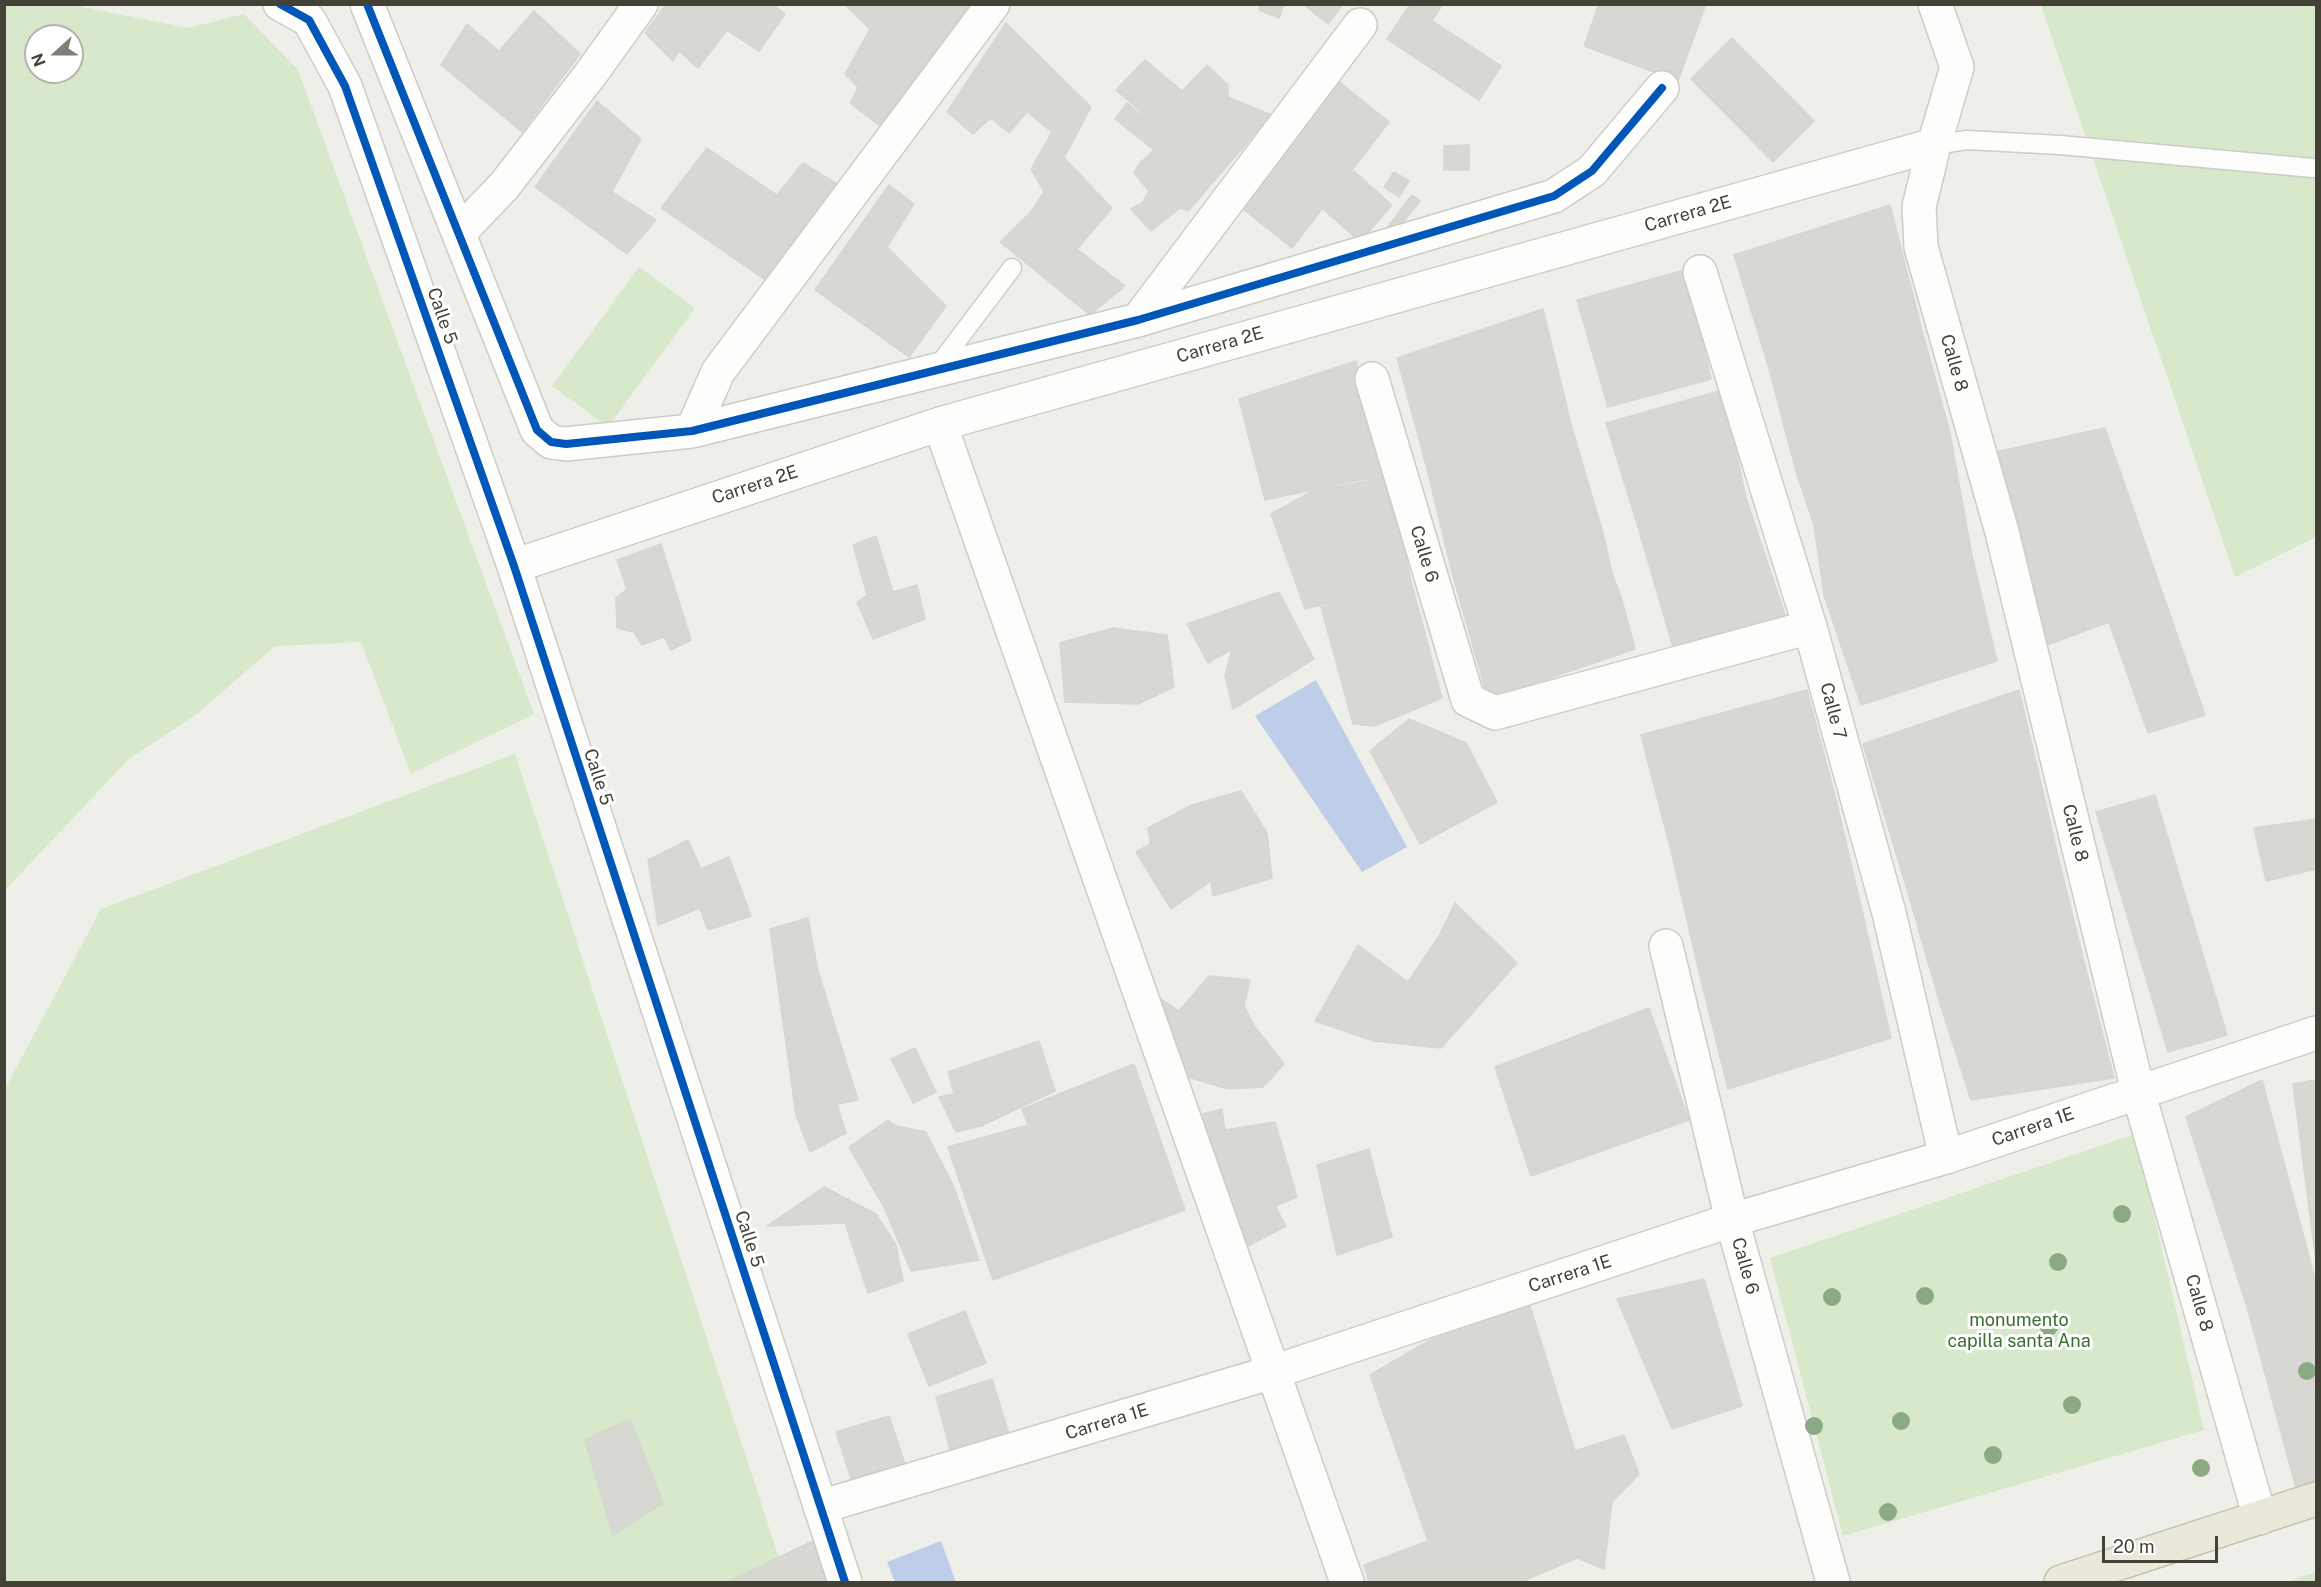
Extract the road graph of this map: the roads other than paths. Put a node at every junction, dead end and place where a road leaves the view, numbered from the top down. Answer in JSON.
{"nodes":[{"id":1,"x":280,"y":4,"type":"edge"},
{"id":2,"x":367,"y":4,"type":"edge"},
{"id":3,"x":641,"y":4,"type":"edge"},
{"id":4,"x":993,"y":4,"type":"edge"},
{"id":5,"x":1935,"y":4,"type":"edge"},
{"id":6,"x":312,"y":12,"type":"edge"},
{"id":7,"x":1360,"y":25,"type":"dead end"},
{"id":8,"x":1662,"y":88,"type":"dead end"},
{"id":9,"x":1934,"y":145,"type":"junction"},
{"id":10,"x":2313,"y":168,"type":"dead end"},
{"id":11,"x":459,"y":233,"type":"junction"},
{"id":12,"x":1012,"y":268,"type":"dead end"},
{"id":13,"x":1700,"y":272,"type":"dead end"},
{"id":14,"x":1138,"y":320,"type":"junction"},
{"id":15,"x":934,"y":371,"type":"junction"},
{"id":16,"x":1372,"y":379,"type":"dead end"},
{"id":17,"x":940,"y":424,"type":"junction"},
{"id":18,"x":692,"y":431,"type":"junction"},
{"id":19,"x":514,"y":566,"type":"junction"},
{"id":20,"x":1810,"y":627,"type":"junction"},
{"id":21,"x":1666,"y":946,"type":"dead end"},
{"id":22,"x":2316,"y":1033,"type":"edge"},
{"id":23,"x":2138,"y":1091,"type":"junction"},
{"id":24,"x":1946,"y":1157,"type":"junction"},
{"id":25,"x":1732,"y":1220,"type":"junction"},
{"id":26,"x":1273,"y":1371,"type":"junction"},
{"id":27,"x":2316,"y":1499,"type":"edge"},
{"id":28,"x":820,"y":1507,"type":"junction"},
{"id":29,"x":2260,"y":1518,"type":"junction"},
{"id":30,"x":845,"y":1582,"type":"edge"},
{"id":31,"x":1347,"y":1582,"type":"edge"},
{"id":32,"x":1833,"y":1582,"type":"edge"},
{"id":33,"x":2061,"y":1582,"type":"edge"}],
"edges":[{"from":1,"to":6,"type":"street","name":"Calle 5"},
{"from":2,"to":11,"type":"street"},
{"from":3,"to":11,"type":"street"},
{"from":4,"to":18,"type":"street"},
{"from":5,"to":9,"type":"street","name":"Calle 8"},
{"from":6,"to":19,"type":"street","name":"Calle 5"},
{"from":7,"to":14,"type":"street"},
{"from":8,"to":14,"type":"street"},
{"from":9,"to":10,"type":"lane"},
{"from":9,"to":17,"type":"street","name":"Carrera 2E"},
{"from":9,"to":23,"type":"street","name":"Calle 8"},
{"from":11,"to":18,"type":"street"},
{"from":12,"to":15,"type":"lane"},
{"from":13,"to":20,"type":"street","name":"Calle 7"},
{"from":14,"to":15,"type":"street"},
{"from":15,"to":18,"type":"street"},
{"from":16,"to":20,"type":"street","name":"Calle 6"},
{"from":17,"to":19,"type":"street","name":"Carrera 2E"},
{"from":17,"to":26,"type":"street"},
{"from":19,"to":28,"type":"street","name":"Calle 5"},
{"from":20,"to":24,"type":"street","name":"Calle 7"},
{"from":21,"to":25,"type":"street","name":"Calle 6"},
{"from":22,"to":23,"type":"street","name":"Carrera 1E"},
{"from":23,"to":24,"type":"street","name":"Carrera 1E"},
{"from":23,"to":29,"type":"street","name":"Calle 8"},
{"from":24,"to":25,"type":"street","name":"Carrera 1E"},
{"from":25,"to":26,"type":"street","name":"Carrera 1E"},
{"from":25,"to":32,"type":"street","name":"Calle 6"},
{"from":26,"to":28,"type":"street","name":"Carrera 1E"},
{"from":26,"to":31,"type":"street"},
{"from":27,"to":29,"type":"highway"},
{"from":28,"to":30,"type":"street","name":"Calle 5"},
{"from":29,"to":33,"type":"highway"}]}
